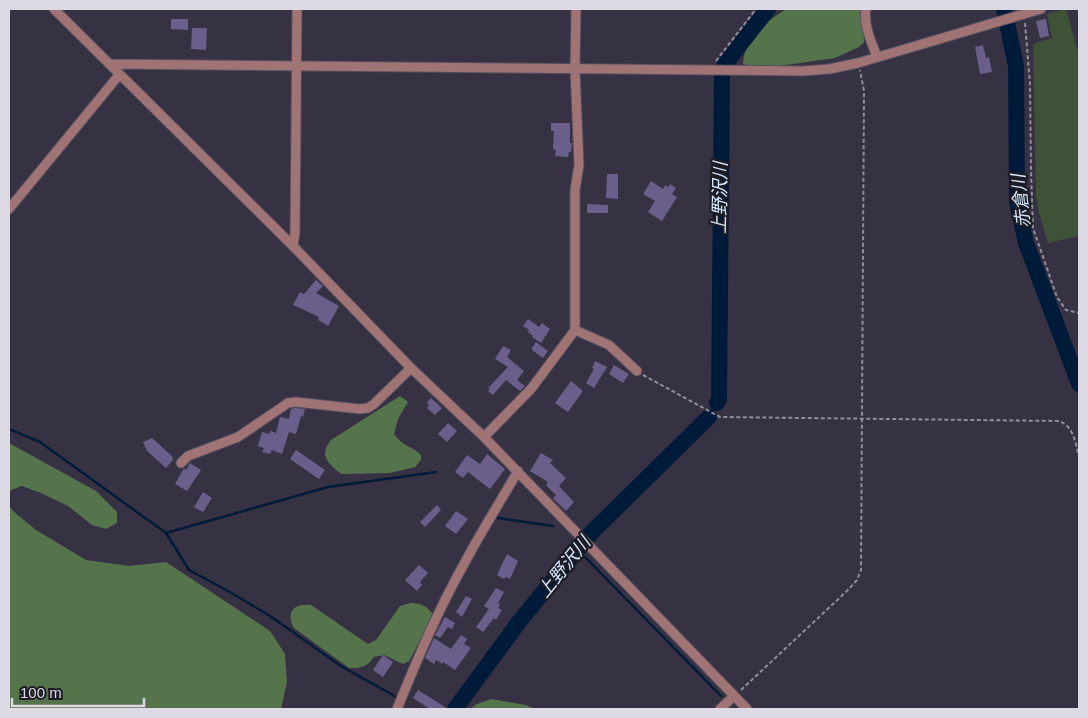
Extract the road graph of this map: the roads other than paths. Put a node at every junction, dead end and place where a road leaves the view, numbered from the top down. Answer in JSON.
{"nodes":[{"id":1,"x":54,"y":9,"type":"edge"},
{"id":2,"x":297,"y":9,"type":"edge"},
{"id":3,"x":576,"y":9,"type":"edge"},
{"id":4,"x":866,"y":9,"type":"edge"},
{"id":5,"x":1041,"y":9,"type":"edge"},
{"id":6,"x":878,"y":58,"type":"junction"},
{"id":7,"x":109,"y":64,"type":"junction"},
{"id":8,"x":296,"y":67,"type":"junction"},
{"id":9,"x":575,"y":69,"type":"junction"},
{"id":10,"x":119,"y":75,"type":"junction"},
{"id":11,"x":9,"y":209,"type":"edge"},
{"id":12,"x":293,"y":246,"type":"junction"},
{"id":13,"x":575,"y":330,"type":"junction"},
{"id":14,"x":411,"y":368,"type":"junction"},
{"id":15,"x":637,"y":371,"type":"road end"},
{"id":16,"x":484,"y":437,"type":"junction"},
{"id":17,"x":181,"y":462,"type":"dead end"},
{"id":18,"x":518,"y":471,"type":"junction"},
{"id":19,"x":734,"y":696,"type":"junction"},
{"id":20,"x":397,"y":709,"type":"edge"},
{"id":21,"x":720,"y":709,"type":"edge"},
{"id":22,"x":747,"y":709,"type":"edge"}],
"edges":[{"from":1,"to":7,"type":"street"},
{"from":2,"to":8,"type":"street"},
{"from":3,"to":9,"type":"street"},
{"from":4,"to":6,"type":"street"},
{"from":5,"to":6,"type":"street"},
{"from":6,"to":9,"type":"street"},
{"from":7,"to":8,"type":"street"},
{"from":7,"to":10,"type":"street"},
{"from":8,"to":9,"type":"street"},
{"from":8,"to":12,"type":"street"},
{"from":9,"to":13,"type":"street"},
{"from":10,"to":11,"type":"street"},
{"from":10,"to":12,"type":"street"},
{"from":12,"to":14,"type":"street"},
{"from":13,"to":15,"type":"street"},
{"from":13,"to":16,"type":"street"},
{"from":14,"to":16,"type":"street"},
{"from":14,"to":17,"type":"street"},
{"from":16,"to":18,"type":"street"},
{"from":18,"to":19,"type":"street"},
{"from":18,"to":20,"type":"street"},
{"from":19,"to":21,"type":"street"},
{"from":19,"to":22,"type":"street"}]}
